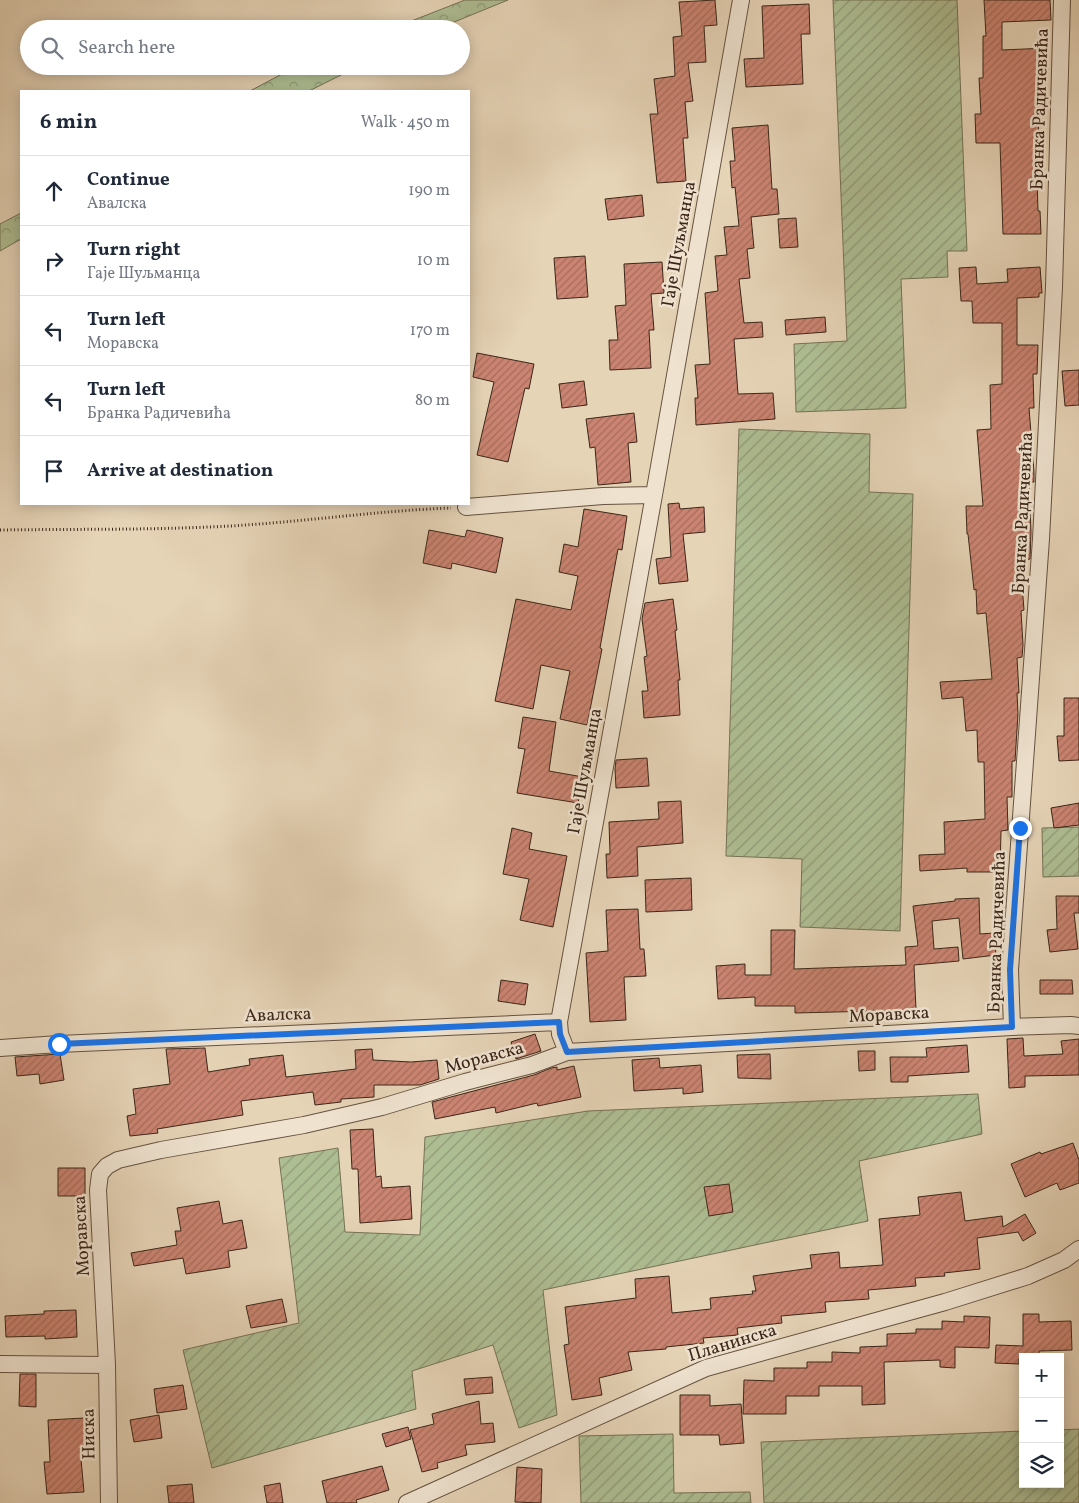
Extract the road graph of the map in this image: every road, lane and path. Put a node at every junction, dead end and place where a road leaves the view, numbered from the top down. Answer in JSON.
{"nodes":[{"id":1,"x":740,"y":0,"type":"edge"},
{"id":2,"x":1062,"y":0,"type":"edge"},
{"id":3,"x":654,"y":495,"type":"junction"},
{"id":4,"x":466,"y":507,"type":"joint"},
{"id":5,"x":0,"y":530,"type":"edge"},
{"id":6,"x":559,"y":1022,"type":"junction"},
{"id":7,"x":1079,"y":1026,"type":"edge"},
{"id":8,"x":1012,"y":1027,"type":"junction"},
{"id":9,"x":0,"y":1048,"type":"edge"},
{"id":10,"x":567,"y":1052,"type":"junction"},
{"id":11,"x":1079,"y":1249,"type":"edge"},
{"id":12,"x":0,"y":1364,"type":"edge"},
{"id":13,"x":107,"y":1365,"type":"junction"},
{"id":14,"x":109,"y":1503,"type":"edge"},
{"id":15,"x":407,"y":1503,"type":"edge"}],
"edges":[{"from":1,"to":3,"type":"street","name":"Гаје Шуљманца"},
{"from":2,"to":8,"type":"street","name":"Бранка Радичевића"},
{"from":3,"to":4,"type":"street"},
{"from":3,"to":6,"type":"street","name":"Гаје Шуљманца"},
{"from":4,"to":5,"type":"path"},
{"from":6,"to":9,"type":"street","name":"Авалска"},
{"from":6,"to":10,"type":"street","name":"Гаје Шуљманца"},
{"from":7,"to":8,"type":"street","name":"Моравска"},
{"from":8,"to":10,"type":"street","name":"Моравска"},
{"from":10,"to":13,"type":"street","name":"Моравска"},
{"from":11,"to":15,"type":"street","name":"Планинска"},
{"from":12,"to":13,"type":"street"},
{"from":13,"to":14,"type":"street","name":"Ниска"}]}
